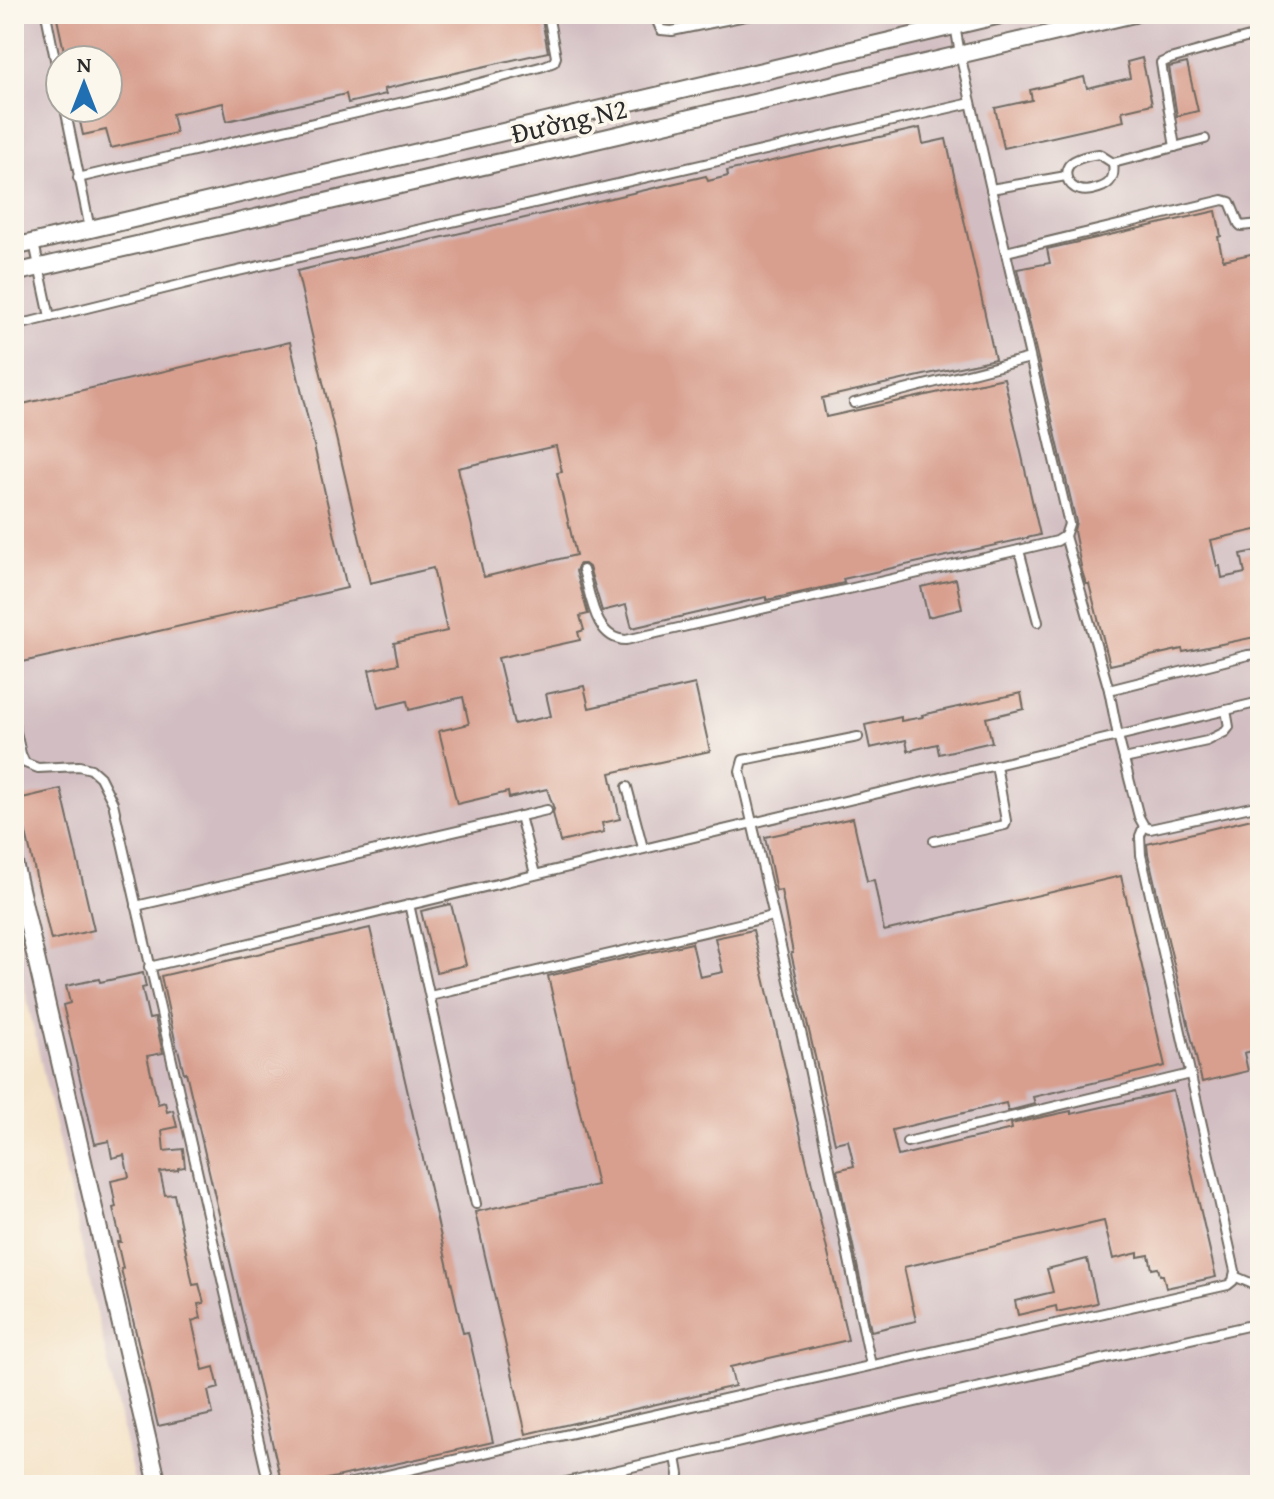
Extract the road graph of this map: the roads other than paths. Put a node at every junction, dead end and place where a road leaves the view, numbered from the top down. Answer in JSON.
{"nodes":[{"id":1,"x":46,"y":14,"type":"edge"},
{"id":2,"x":548,"y":14,"type":"edge"},
{"id":3,"x":654,"y":14,"type":"edge"},
{"id":4,"x":755,"y":14,"type":"edge"},
{"id":5,"x":1005,"y":14,"type":"edge"},
{"id":6,"x":1134,"y":14,"type":"edge"},
{"id":7,"x":954,"y":20,"type":"edge"},
{"id":8,"x":1260,"y":34,"type":"edge"},
{"id":9,"x":52,"y":44,"type":"edge"},
{"id":10,"x":960,"y":54,"type":"junction"},
{"id":11,"x":971,"y":103,"type":"junction"},
{"id":12,"x":68,"y":124,"type":"edge"},
{"id":13,"x":1205,"y":139,"type":"dead end"},
{"id":14,"x":1175,"y":147,"type":"junction"},
{"id":15,"x":1113,"y":163,"type":"junction"},
{"id":16,"x":1066,"y":176,"type":"junction"},
{"id":17,"x":78,"y":178,"type":"junction"},
{"id":18,"x":991,"y":189,"type":"junction"},
{"id":19,"x":1260,"y":224,"type":"edge"},
{"id":20,"x":90,"y":229,"type":"junction"},
{"id":21,"x":34,"y":242,"type":"junction"},
{"id":22,"x":14,"y":247,"type":"edge"},
{"id":23,"x":1006,"y":252,"type":"junction"},
{"id":24,"x":39,"y":267,"type":"junction"},
{"id":25,"x":14,"y":273,"type":"edge"},
{"id":26,"x":50,"y":317,"type":"junction"},
{"id":27,"x":14,"y":326,"type":"edge"},
{"id":28,"x":1030,"y":358,"type":"junction"},
{"id":29,"x":854,"y":403,"type":"dead end"},
{"id":30,"x":1065,"y":536,"type":"junction"},
{"id":31,"x":1019,"y":550,"type":"junction"},
{"id":32,"x":583,"y":570,"type":"dead end"},
{"id":33,"x":1038,"y":622,"type":"dead end"},
{"id":34,"x":1260,"y":654,"type":"edge"},
{"id":35,"x":1109,"y":690,"type":"junction"},
{"id":36,"x":1260,"y":702,"type":"edge"},
{"id":37,"x":1226,"y":710,"type":"junction"},
{"id":38,"x":14,"y":723,"type":"edge"},
{"id":39,"x":1118,"y":736,"type":"junction"},
{"id":40,"x":858,"y":737,"type":"dead end"},
{"id":41,"x":1124,"y":759,"type":"junction"},
{"id":42,"x":996,"y":765,"type":"junction"},
{"id":43,"x":627,"y":787,"type":"dead end"},
{"id":44,"x":1260,"y":805,"type":"edge"},
{"id":45,"x":547,"y":810,"type":"dead end"},
{"id":46,"x":520,"y":816,"type":"junction"},
{"id":47,"x":751,"y":823,"type":"junction"},
{"id":48,"x":1144,"y":826,"type":"junction"},
{"id":49,"x":934,"y":841,"type":"dead end"},
{"id":50,"x":643,"y":848,"type":"junction"},
{"id":51,"x":14,"y":863,"type":"edge"},
{"id":52,"x":535,"y":874,"type":"junction"},
{"id":53,"x":409,"y":904,"type":"junction"},
{"id":54,"x":136,"y":906,"type":"junction"},
{"id":55,"x":773,"y":916,"type":"junction"},
{"id":56,"x":149,"y":967,"type":"junction"},
{"id":57,"x":430,"y":996,"type":"junction"},
{"id":58,"x":1190,"y":1074,"type":"junction"},
{"id":59,"x":907,"y":1142,"type":"dead end"},
{"id":60,"x":476,"y":1204,"type":"dead end"},
{"id":61,"x":1234,"y":1276,"type":"junction"},
{"id":62,"x":1260,"y":1287,"type":"edge"},
{"id":63,"x":1260,"y":1323,"type":"edge"},
{"id":64,"x":871,"y":1365,"type":"junction"},
{"id":65,"x":676,"y":1457,"type":"junction"},
{"id":66,"x":158,"y":1485,"type":"edge"},
{"id":67,"x":269,"y":1485,"type":"edge"},
{"id":68,"x":343,"y":1485,"type":"edge"},
{"id":69,"x":553,"y":1485,"type":"edge"},
{"id":70,"x":678,"y":1485,"type":"edge"}],
"edges":[{"from":1,"to":9,"type":"lane"},
{"from":2,"to":17,"type":"lane"},
{"from":3,"to":4,"type":"lane"},
{"from":5,"to":7,"type":"street","name":"Đường N2"},
{"from":6,"to":10,"type":"street","name":"Đường N2"},
{"from":7,"to":10,"type":"lane"},
{"from":7,"to":20,"type":"street","name":"Đường N2"},
{"from":8,"to":14,"type":"lane"},
{"from":10,"to":11,"type":"lane"},
{"from":10,"to":24,"type":"street","name":"Đường N2"},
{"from":11,"to":18,"type":"lane"},
{"from":11,"to":26,"type":"lane"},
{"from":12,"to":17,"type":"lane"},
{"from":13,"to":14,"type":"lane"},
{"from":14,"to":15,"type":"lane"},
{"from":15,"to":16,"type":"lane"},
{"from":15,"to":16,"type":"lane"},
{"from":16,"to":18,"type":"lane"},
{"from":17,"to":20,"type":"lane"},
{"from":18,"to":23,"type":"lane"},
{"from":19,"to":23,"type":"lane"},
{"from":20,"to":21,"type":"street","name":"Đường N2"},
{"from":21,"to":22,"type":"street","name":"Đường N2"},
{"from":21,"to":24,"type":"lane"},
{"from":23,"to":28,"type":"lane"},
{"from":24,"to":25,"type":"street","name":"Đường N2"},
{"from":24,"to":26,"type":"lane"},
{"from":26,"to":27,"type":"lane"},
{"from":28,"to":29,"type":"lane"},
{"from":28,"to":30,"type":"lane"},
{"from":30,"to":31,"type":"lane"},
{"from":30,"to":35,"type":"lane"},
{"from":31,"to":32,"type":"lane"},
{"from":31,"to":33,"type":"lane"},
{"from":34,"to":35,"type":"lane"},
{"from":35,"to":39,"type":"lane"},
{"from":36,"to":37,"type":"lane"},
{"from":37,"to":39,"type":"lane"},
{"from":37,"to":41,"type":"lane"},
{"from":38,"to":54,"type":"lane"},
{"from":39,"to":41,"type":"lane"},
{"from":39,"to":42,"type":"lane"},
{"from":40,"to":47,"type":"lane"},
{"from":41,"to":48,"type":"lane"},
{"from":42,"to":47,"type":"lane"},
{"from":42,"to":49,"type":"lane"},
{"from":43,"to":50,"type":"lane"},
{"from":44,"to":48,"type":"lane"},
{"from":45,"to":46,"type":"lane"},
{"from":46,"to":52,"type":"lane"},
{"from":46,"to":54,"type":"lane"},
{"from":47,"to":50,"type":"lane"},
{"from":47,"to":55,"type":"lane"},
{"from":48,"to":58,"type":"lane"},
{"from":50,"to":52,"type":"lane"},
{"from":51,"to":66,"type":"street"},
{"from":52,"to":53,"type":"lane"},
{"from":53,"to":56,"type":"lane"},
{"from":53,"to":57,"type":"lane"},
{"from":54,"to":56,"type":"lane"},
{"from":55,"to":57,"type":"lane"},
{"from":55,"to":64,"type":"lane"},
{"from":56,"to":67,"type":"lane"},
{"from":57,"to":60,"type":"lane"},
{"from":58,"to":59,"type":"lane"},
{"from":58,"to":61,"type":"lane"},
{"from":61,"to":62,"type":"lane"},
{"from":61,"to":64,"type":"lane"},
{"from":63,"to":65,"type":"lane"},
{"from":64,"to":68,"type":"lane"},
{"from":65,"to":69,"type":"lane"},
{"from":65,"to":70,"type":"lane"}]}
